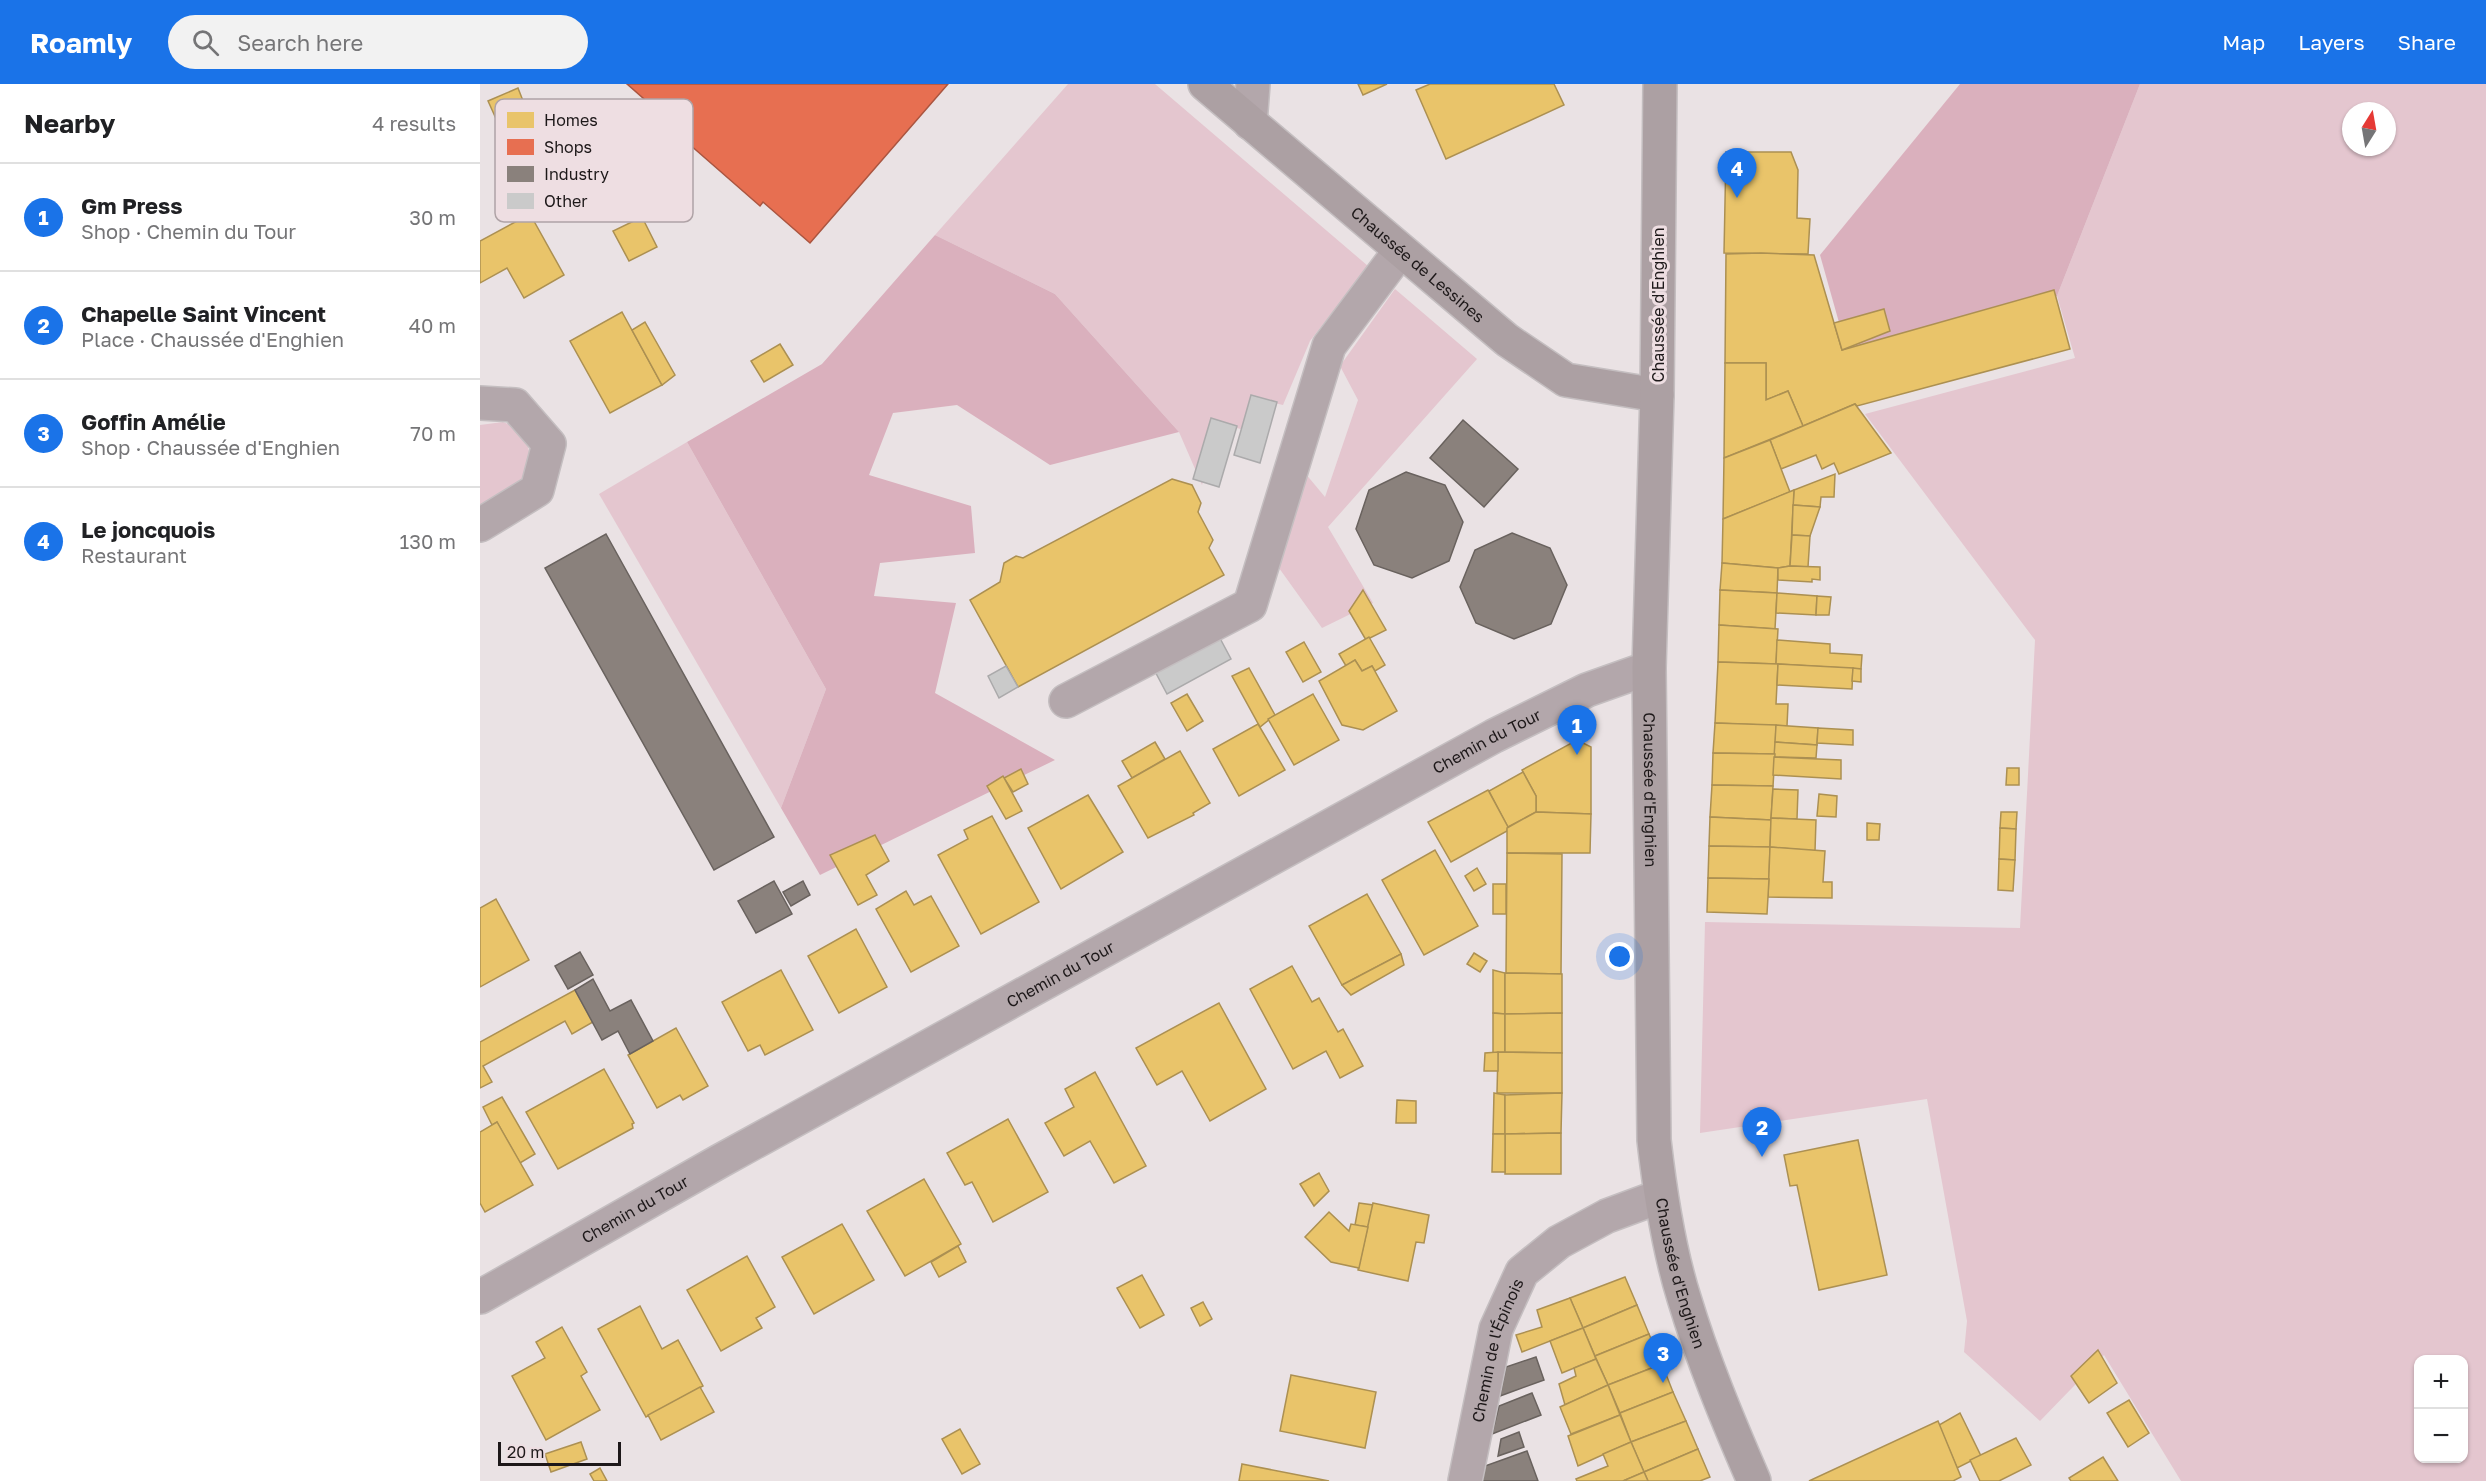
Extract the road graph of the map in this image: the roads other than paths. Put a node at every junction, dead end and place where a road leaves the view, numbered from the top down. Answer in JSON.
{"nodes":[{"id":1,"x":1205,"y":84,"type":"edge"},
{"id":2,"x":1253,"y":84,"type":"edge"},
{"id":3,"x":1660,"y":84,"type":"edge"},
{"id":4,"x":1250,"y":123,"type":"junction"},
{"id":5,"x":1400,"y":251,"type":"junction"},
{"id":6,"x":1657,"y":395,"type":"junction"},
{"id":7,"x":480,"y":403,"type":"edge"},
{"id":8,"x":480,"y":525,"type":"edge"},
{"id":9,"x":1649,"y":668,"type":"junction"},
{"id":10,"x":1066,"y":701,"type":"dead end"},
{"id":11,"x":1661,"y":1196,"type":"junction"},
{"id":12,"x":480,"y":1297,"type":"edge"},
{"id":13,"x":1465,"y":1481,"type":"edge"},
{"id":14,"x":1754,"y":1481,"type":"edge"}],
"edges":[{"from":1,"to":4,"type":"main road","name":"Chaussée de Lessines"},
{"from":2,"to":4,"type":"street"},
{"from":3,"to":6,"type":"main road","name":"Chaussée d'Enghien"},
{"from":4,"to":5,"type":"main road","name":"Chaussée de Lessines"},
{"from":5,"to":6,"type":"main road","name":"Chaussée de Lessines"},
{"from":5,"to":10,"type":"street"},
{"from":6,"to":9,"type":"main road","name":"Chaussée d'Enghien"},
{"from":7,"to":8,"type":"street"},
{"from":9,"to":11,"type":"main road","name":"Chaussée d'Enghien"},
{"from":9,"to":12,"type":"street","name":"Chemin du Tour"},
{"from":11,"to":13,"type":"street","name":"Chemin de l'Épinois"},
{"from":11,"to":14,"type":"main road","name":"Chaussée d'Enghien"}]}
